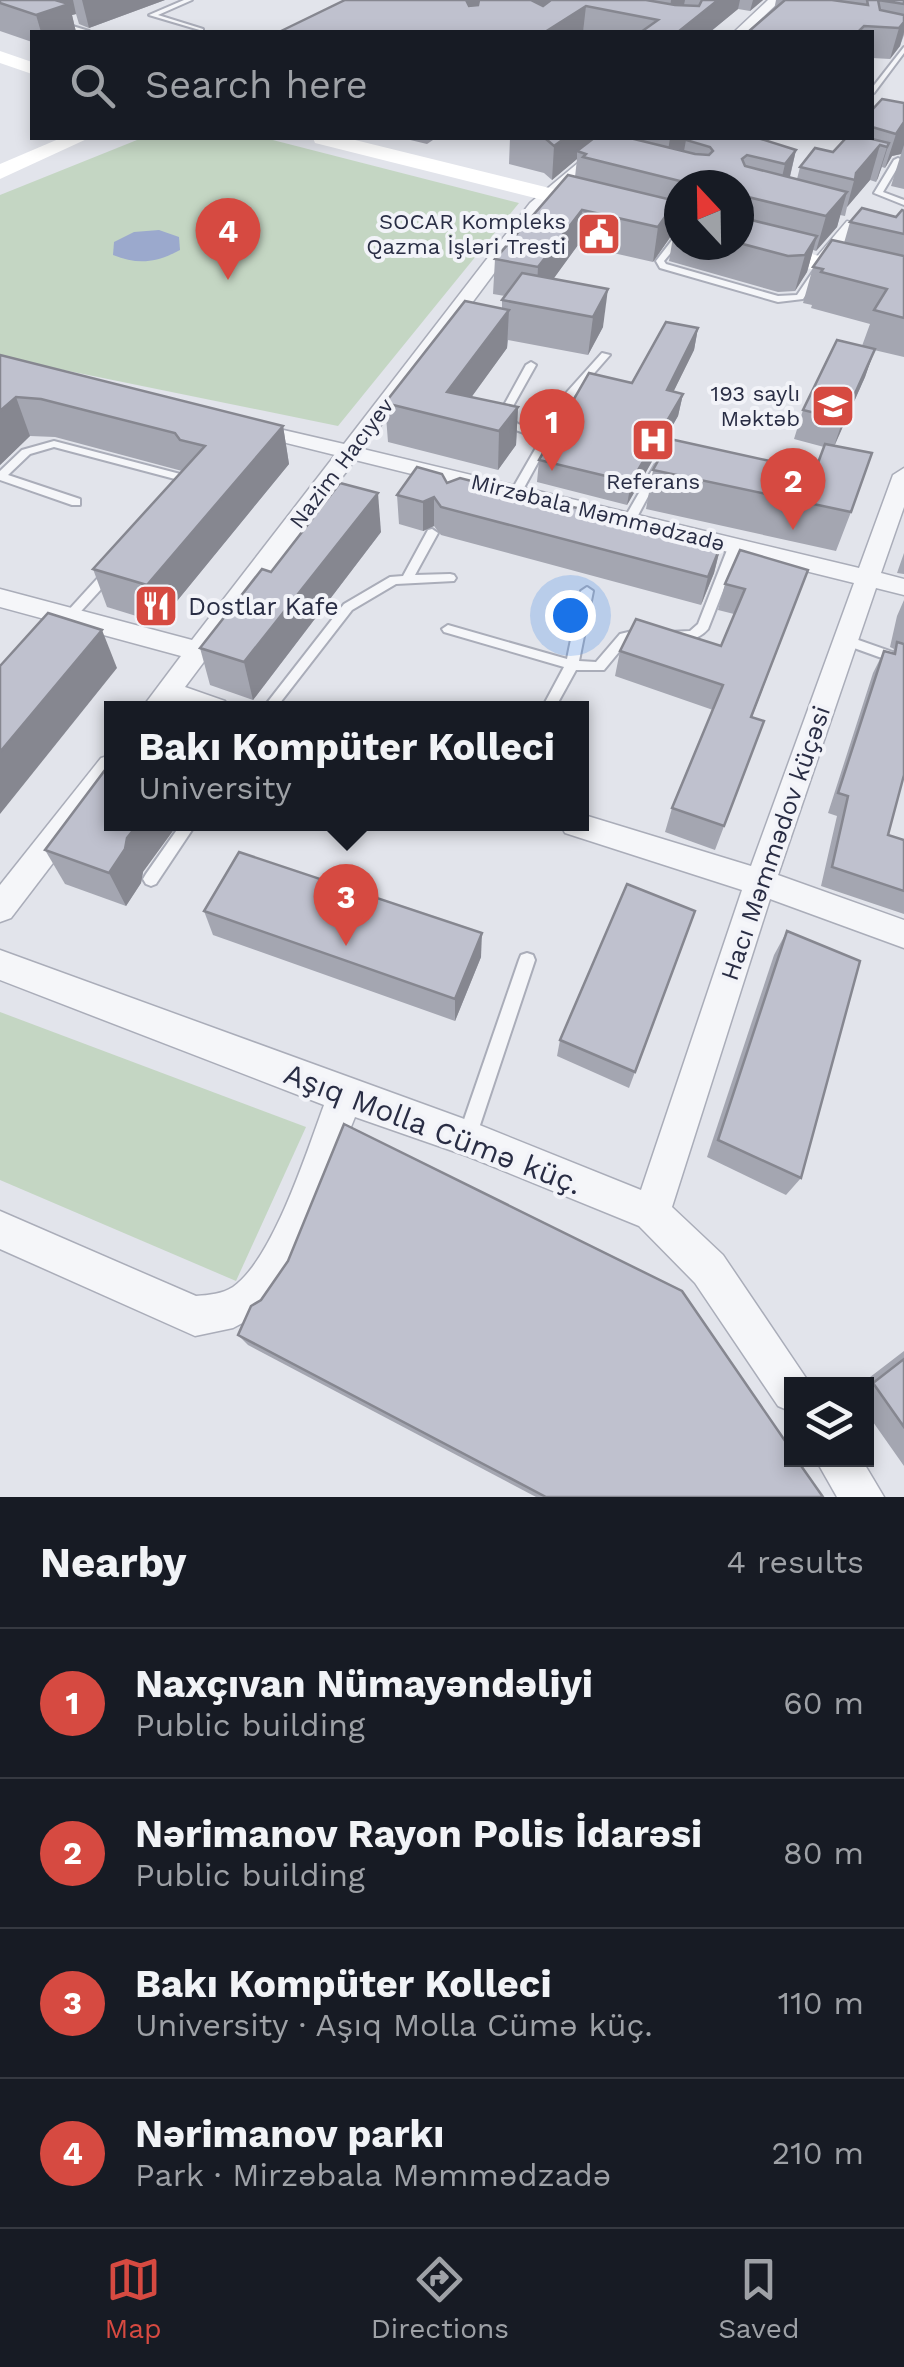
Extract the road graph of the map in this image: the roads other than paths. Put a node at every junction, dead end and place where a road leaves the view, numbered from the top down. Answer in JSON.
{"nodes":[{"id":1,"x":189,"y":0,"type":"edge"},
{"id":2,"x":775,"y":0,"type":"edge"},
{"id":3,"x":759,"y":15,"type":"junction"},
{"id":4,"x":775,"y":18,"type":"edge"},
{"id":5,"x":78,"y":19,"type":"dead end"},
{"id":6,"x":46,"y":20,"type":"edge"},
{"id":7,"x":62,"y":25,"type":"junction"},
{"id":8,"x":80,"y":30,"type":"edge"},
{"id":9,"x":201,"y":30,"type":"edge"},
{"id":10,"x":742,"y":30,"type":"edge"},
{"id":11,"x":0,"y":46,"type":"edge"},
{"id":12,"x":904,"y":50,"type":"edge"},
{"id":13,"x":0,"y":56,"type":"edge"},
{"id":14,"x":30,"y":57,"type":"edge"},
{"id":15,"x":874,"y":64,"type":"edge"},
{"id":16,"x":30,"y":67,"type":"edge"},
{"id":17,"x":890,"y":68,"type":"junction"},
{"id":18,"x":874,"y":86,"type":"edge"},
{"id":19,"x":30,"y":139,"type":"edge"},
{"id":20,"x":72,"y":140,"type":"edge"},
{"id":21,"x":331,"y":140,"type":"edge"},
{"id":22,"x":613,"y":140,"type":"edge"},
{"id":23,"x":904,"y":150,"type":"edge"},
{"id":24,"x":592,"y":157,"type":"junction"},
{"id":25,"x":901,"y":161,"type":"edge"},
{"id":26,"x":1,"y":162,"type":"edge"},
{"id":27,"x":611,"y":162,"type":"edge"},
{"id":28,"x":872,"y":170,"type":"edge"},
{"id":29,"x":889,"y":175,"type":"junction"},
{"id":30,"x":548,"y":194,"type":"junction"},
{"id":31,"x":904,"y":203,"type":"edge"},
{"id":32,"x":664,"y":223,"type":"edge"},
{"id":33,"x":851,"y":224,"type":"edge"},
{"id":34,"x":754,"y":247,"type":"edge"},
{"id":35,"x":664,"y":253,"type":"edge"},
{"id":36,"x":820,"y":264,"type":"junction"},
{"id":37,"x":904,"y":285,"type":"edge"},
{"id":38,"x":605,"y":355,"type":"dead end"},
{"id":39,"x":532,"y":364,"type":"dead end"},
{"id":40,"x":234,"y":424,"type":"edge"},
{"id":41,"x":548,"y":438,"type":"junction"},
{"id":42,"x":350,"y":451,"type":"junction"},
{"id":43,"x":664,"y":458,"type":"edge"},
{"id":44,"x":904,"y":475,"type":"edge"},
{"id":45,"x":0,"y":476,"type":"edge"},
{"id":46,"x":516,"y":492,"type":"junction"},
{"id":47,"x":76,"y":502,"type":"dead end"},
{"id":48,"x":171,"y":506,"type":"edge"},
{"id":49,"x":630,"y":519,"type":"junction"},
{"id":50,"x":432,"y":533,"type":"dead end"},
{"id":51,"x":735,"y":545,"type":"junction"},
{"id":52,"x":119,"y":562,"type":"edge"},
{"id":53,"x":408,"y":577,"type":"junction"},
{"id":54,"x":450,"y":578,"type":"dead end"},
{"id":55,"x":868,"y":580,"type":"junction"},
{"id":56,"x":904,"y":587,"type":"edge"},
{"id":57,"x":587,"y":591,"type":"dead end"},
{"id":58,"x":0,"y":598,"type":"edge"},
{"id":59,"x":69,"y":618,"type":"junction"},
{"id":60,"x":448,"y":628,"type":"dead end"},
{"id":61,"x":847,"y":641,"type":"junction"},
{"id":62,"x":198,"y":651,"type":"junction"},
{"id":63,"x":904,"y":661,"type":"edge"},
{"id":64,"x":572,"y":665,"type":"junction"},
{"id":65,"x":162,"y":700,"type":"edge"},
{"id":66,"x":274,"y":701,"type":"edge"},
{"id":67,"x":553,"y":701,"type":"edge"},
{"id":68,"x":104,"y":775,"type":"edge"},
{"id":69,"x":589,"y":828,"type":"edge"},
{"id":70,"x":184,"y":831,"type":"edge"},
{"id":71,"x":151,"y":878,"type":"dead end"},
{"id":72,"x":760,"y":882,"type":"junction"},
{"id":73,"x":0,"y":908,"type":"edge"},
{"id":74,"x":904,"y":934,"type":"edge"},
{"id":75,"x":527,"y":960,"type":"dead end"},
{"id":76,"x":0,"y":965,"type":"edge"},
{"id":77,"x":345,"y":1096,"type":"junction"},
{"id":78,"x":467,"y":1138,"type":"junction"},
{"id":79,"x":652,"y":1213,"type":"junction"},
{"id":80,"x":0,"y":1230,"type":"edge"},
{"id":81,"x":784,"y":1380,"type":"edge"},
{"id":82,"x":842,"y":1467,"type":"edge"},
{"id":83,"x":862,"y":1497,"type":"edge"}],
"edges":[{"from":1,"to":9,"type":"lane"},
{"from":2,"to":3,"type":"street"},
{"from":3,"to":4,"type":"lane"},
{"from":3,"to":10,"type":"street"},
{"from":5,"to":7,"type":"lane"},
{"from":6,"to":7,"type":"lane"},
{"from":7,"to":8,"type":"lane"},
{"from":11,"to":14,"type":"street"},
{"from":12,"to":17,"type":"lane"},
{"from":13,"to":16,"type":"street"},
{"from":15,"to":17,"type":"lane"},
{"from":17,"to":18,"type":"lane"},
{"from":19,"to":26,"type":"street"},
{"from":20,"to":26,"type":"street"},
{"from":21,"to":30,"type":"street"},
{"from":22,"to":24,"type":"street","name":"Nazim Hacıyev"},
{"from":23,"to":25,"type":"lane"},
{"from":24,"to":27,"type":"lane"},
{"from":24,"to":30,"type":"street","name":"Nazim Hacıyev"},
{"from":25,"to":29,"type":"lane"},
{"from":28,"to":29,"type":"lane"},
{"from":29,"to":31,"type":"lane"},
{"from":30,"to":32,"type":"street"},
{"from":30,"to":42,"type":"street","name":"Nazim Hacıyev"},
{"from":33,"to":36,"type":"street"},
{"from":34,"to":36,"type":"street"},
{"from":35,"to":36,"type":"lane"},
{"from":36,"to":37,"type":"street"},
{"from":38,"to":41,"type":"lane"},
{"from":39,"to":41,"type":"lane"},
{"from":40,"to":42,"type":"street","name":"Mirzəbala Məmmədzadə"},
{"from":41,"to":46,"type":"lane"},
{"from":42,"to":46,"type":"street","name":"Mirzəbala Məmmədzadə"},
{"from":42,"to":62,"type":"street","name":"Nazim Hacıyev"},
{"from":43,"to":49,"type":"lane"},
{"from":44,"to":55,"type":"street","name":"Hacı Məmmədov küçəsi"},
{"from":45,"to":47,"type":"lane"},
{"from":45,"to":48,"type":"lane"},
{"from":46,"to":49,"type":"street","name":"Mirzəbala Məmmədzadə"},
{"from":49,"to":51,"type":"street","name":"Mirzəbala Məmmədzadə"},
{"from":50,"to":53,"type":"lane"},
{"from":51,"to":55,"type":"street","name":"Mirzəbala Məmmədzadə"},
{"from":51,"to":64,"type":"lane"},
{"from":52,"to":59,"type":"lane"},
{"from":53,"to":54,"type":"lane"},
{"from":53,"to":66,"type":"lane"},
{"from":55,"to":56,"type":"street","name":"Mirzəbala Məmmədzadə"},
{"from":55,"to":61,"type":"street","name":"Hacı Məmmədov küçəsi"},
{"from":57,"to":64,"type":"lane"},
{"from":58,"to":59,"type":"street"},
{"from":59,"to":62,"type":"street"},
{"from":60,"to":64,"type":"lane"},
{"from":61,"to":63,"type":"lane"},
{"from":61,"to":72,"type":"street","name":"Hacı Məmmədov küçəsi"},
{"from":62,"to":65,"type":"street","name":"Nazim Hacıyev"},
{"from":64,"to":67,"type":"lane"},
{"from":68,"to":73,"type":"street"},
{"from":69,"to":72,"type":"street"},
{"from":70,"to":71,"type":"lane"},
{"from":72,"to":74,"type":"street"},
{"from":72,"to":79,"type":"street","name":"Hacı Məmmədov küçəsi"},
{"from":75,"to":78,"type":"lane"},
{"from":76,"to":77,"type":"street","name":"Aşıq Molla Cümə küç."},
{"from":77,"to":78,"type":"street","name":"Aşıq Molla Cümə küç."},
{"from":77,"to":80,"type":"street"},
{"from":78,"to":79,"type":"street","name":"Aşıq Molla Cümə küç."},
{"from":79,"to":81,"type":"street","name":"Aşıq Molla Cümə küç."},
{"from":82,"to":83,"type":"street"}]}
